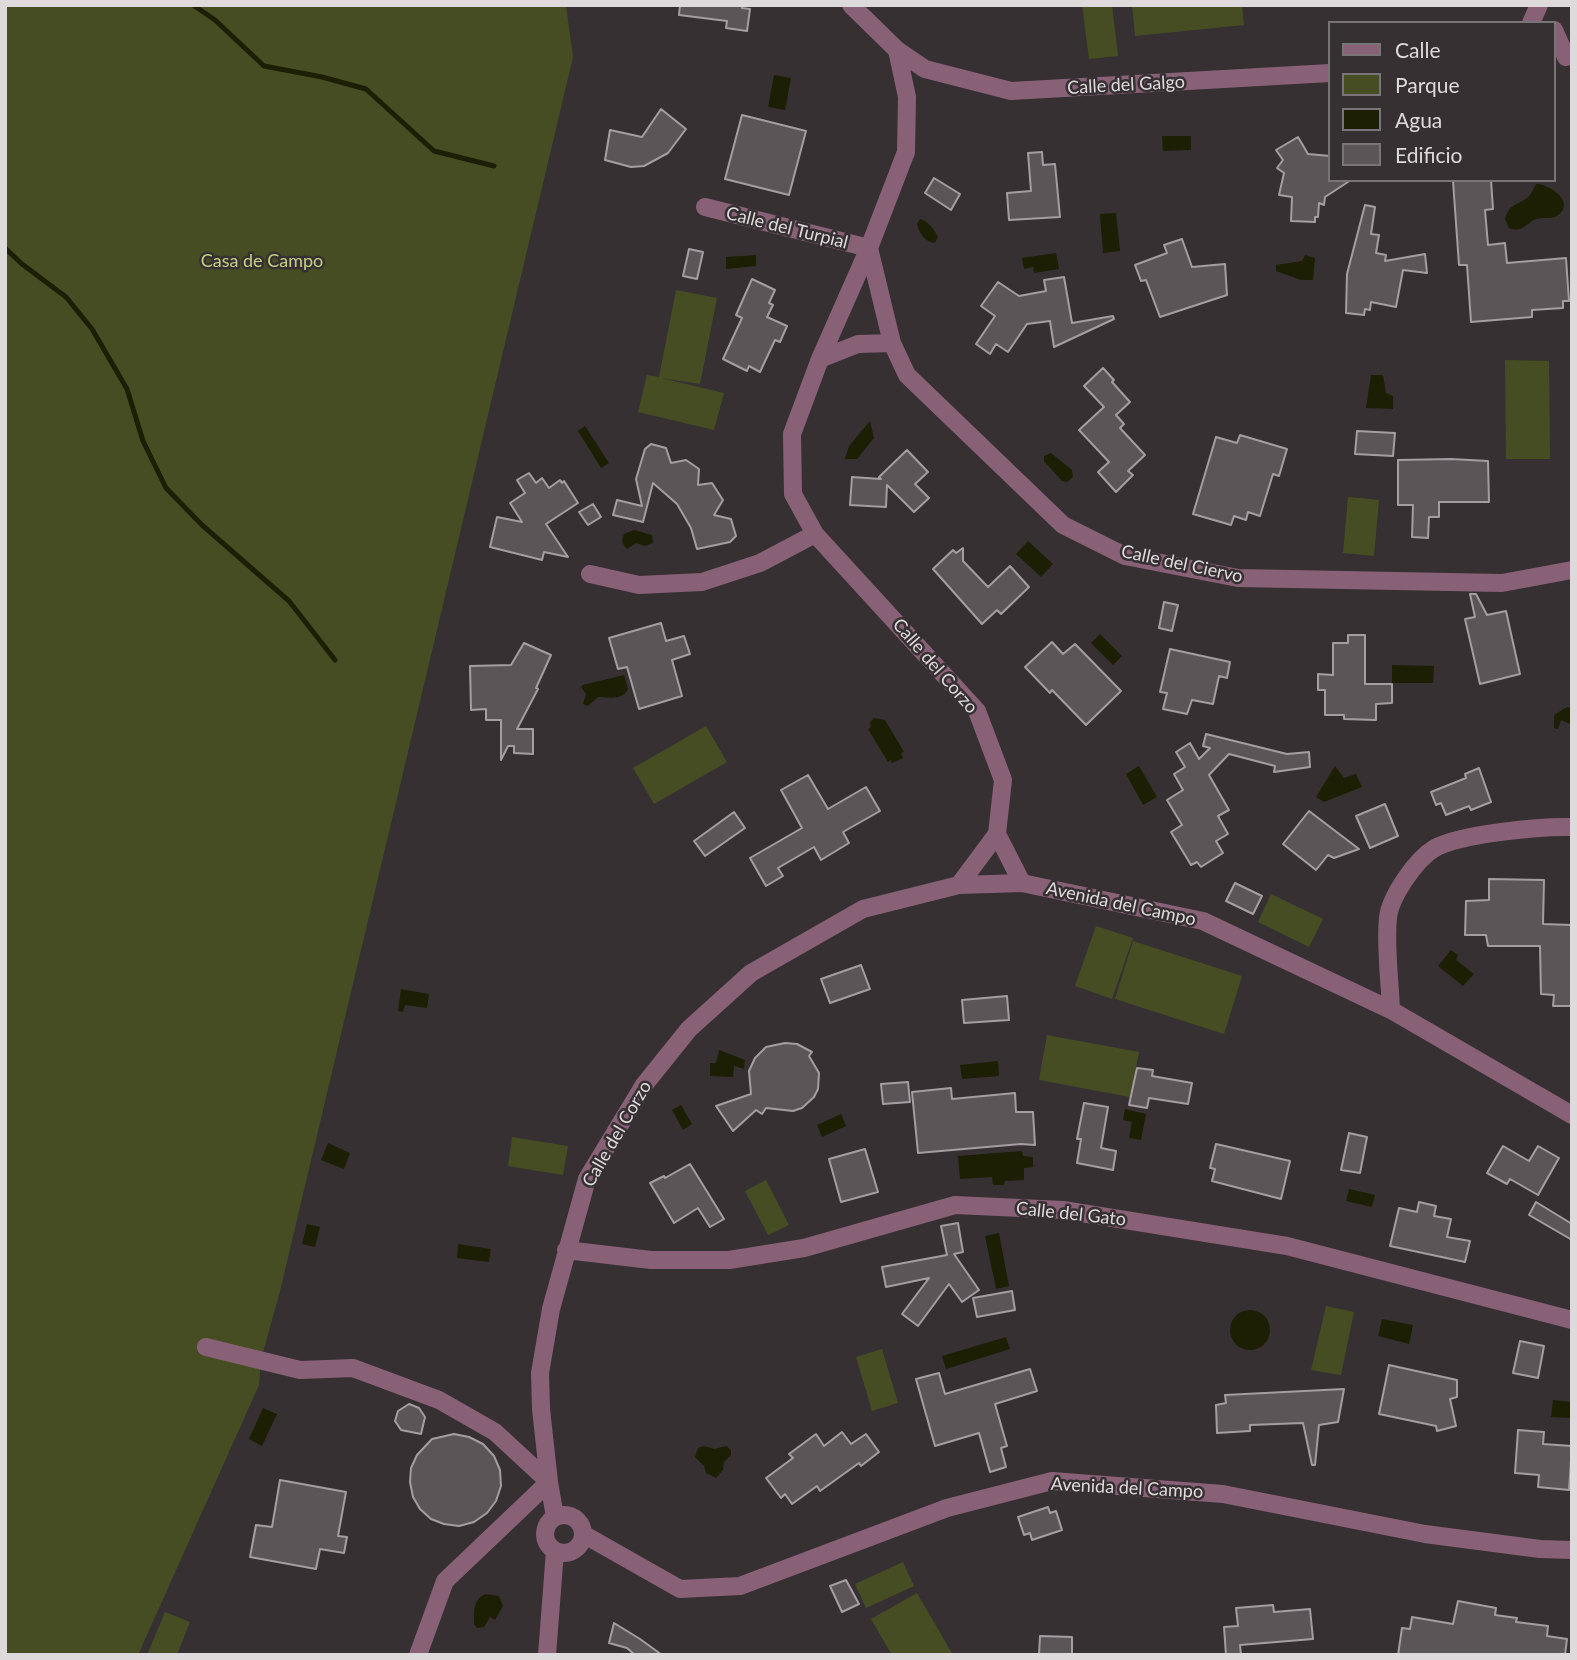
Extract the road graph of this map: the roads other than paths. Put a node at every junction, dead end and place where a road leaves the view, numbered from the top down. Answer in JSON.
{"nodes":[{"id":1,"x":851,"y":5,"type":"edge"},
{"id":2,"x":1541,"y":5,"type":"edge"},
{"id":3,"x":1532,"y":21,"type":"edge"},
{"id":4,"x":1550,"y":21,"type":"edge"},
{"id":5,"x":1556,"y":35,"type":"edge"},
{"id":6,"x":897,"y":50,"type":"junction"},
{"id":7,"x":1564,"y":57,"type":"edge"},
{"id":8,"x":925,"y":69,"type":"junction"},
{"id":9,"x":1328,"y":74,"type":"edge"},
{"id":10,"x":906,"y":97,"type":"junction"},
{"id":11,"x":705,"y":207,"type":"dead end"},
{"id":12,"x":869,"y":248,"type":"junction"},
{"id":13,"x":892,"y":344,"type":"junction"},
{"id":14,"x":820,"y":359,"type":"junction"},
{"id":15,"x":815,"y":534,"type":"junction"},
{"id":16,"x":1572,"y":570,"type":"edge"},
{"id":17,"x":590,"y":574,"type":"dead end"},
{"id":18,"x":1572,"y":827,"type":"edge"},
{"id":19,"x":997,"y":834,"type":"junction"},
{"id":20,"x":1022,"y":883,"type":"junction"},
{"id":21,"x":959,"y":886,"type":"junction"},
{"id":22,"x":1391,"y":1010,"type":"junction"},
{"id":23,"x":1572,"y":1115,"type":"edge"},
{"id":24,"x":566,"y":1250,"type":"junction"},
{"id":25,"x":1572,"y":1320,"type":"edge"},
{"id":26,"x":206,"y":1347,"type":"dead end"},
{"id":27,"x":549,"y":1482,"type":"junction"},
{"id":28,"x":555,"y":1517,"type":"junction"},
{"id":29,"x":583,"y":1534,"type":"junction"},
{"id":30,"x":1572,"y":1550,"type":"edge"},
{"id":31,"x":555,"y":1551,"type":"junction"},
{"id":32,"x":418,"y":1655,"type":"edge"},
{"id":33,"x":547,"y":1655,"type":"edge"}],
"edges":[{"from":1,"to":6,"type":"street"},
{"from":2,"to":3,"type":"street"},
{"from":2,"to":4,"type":"street"},
{"from":5,"to":7,"type":"street"},
{"from":6,"to":8,"type":"street","name":"Calle del Galgo"},
{"from":6,"to":10,"type":"street","name":"Calle del Corzo"},
{"from":8,"to":9,"type":"street","name":"Calle del Galgo"},
{"from":8,"to":10,"type":"street"},
{"from":10,"to":12,"type":"street","name":"Calle del Corzo"},
{"from":11,"to":12,"type":"street","name":"Calle del Turpial"},
{"from":12,"to":13,"type":"street","name":"Calle del Ciervo"},
{"from":12,"to":14,"type":"street","name":"Calle del Corzo"},
{"from":13,"to":14,"type":"street"},
{"from":13,"to":16,"type":"street","name":"Calle del Ciervo"},
{"from":14,"to":15,"type":"street","name":"Calle del Corzo"},
{"from":15,"to":17,"type":"street"},
{"from":15,"to":19,"type":"street","name":"Calle del Corzo"},
{"from":18,"to":22,"type":"street"},
{"from":19,"to":20,"type":"street"},
{"from":19,"to":21,"type":"street","name":"Calle del Corzo"},
{"from":20,"to":21,"type":"street","name":"Avenida del Campo"},
{"from":20,"to":22,"type":"street","name":"Avenida del Campo"},
{"from":21,"to":24,"type":"street","name":"Calle del Corzo"},
{"from":22,"to":23,"type":"street","name":"Avenida del Campo"},
{"from":24,"to":25,"type":"street","name":"Calle del Gato"},
{"from":24,"to":27,"type":"street","name":"Calle del Corzo"},
{"from":26,"to":27,"type":"street"},
{"from":27,"to":28,"type":"street","name":"Calle del Corzo"},
{"from":27,"to":32,"type":"street"},
{"from":28,"to":29,"type":"street"},
{"from":28,"to":31,"type":"street"},
{"from":29,"to":30,"type":"street","name":"Avenida del Campo"},
{"from":29,"to":31,"type":"street"},
{"from":31,"to":33,"type":"street"}]}
